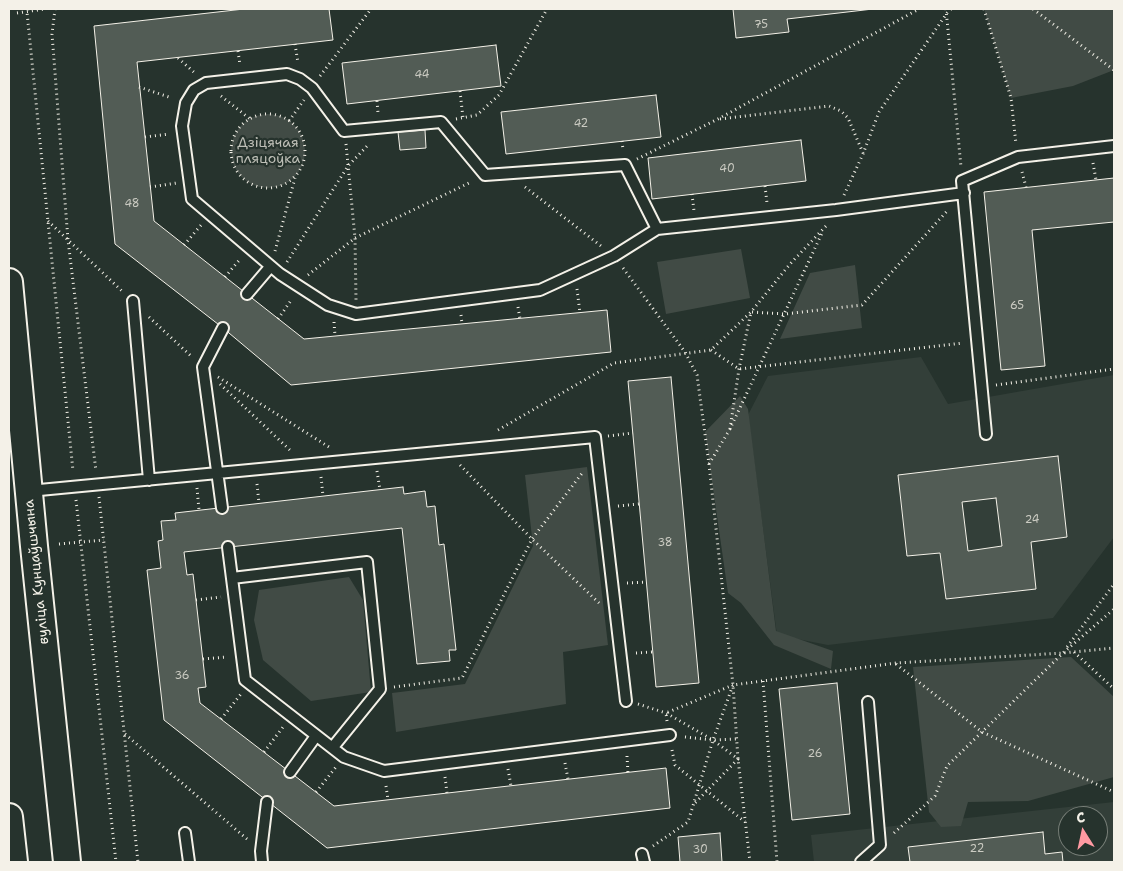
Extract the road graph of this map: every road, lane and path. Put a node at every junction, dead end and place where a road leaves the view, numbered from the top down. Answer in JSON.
{"nodes":[{"id":1,"x":45,"y":9,"type":"edge"},
{"id":2,"x":55,"y":9,"type":"edge"},
{"id":3,"x":371,"y":9,"type":"edge"},
{"id":4,"x":547,"y":9,"type":"edge"},
{"id":5,"x":918,"y":9,"type":"edge"},
{"id":6,"x":951,"y":9,"type":"edge"},
{"id":7,"x":984,"y":9,"type":"edge"},
{"id":8,"x":1033,"y":9,"type":"edge"},
{"id":9,"x":28,"y":10,"type":"edge"},
{"id":10,"x":946,"y":11,"type":"edge"},
{"id":11,"x":17,"y":13,"type":"dead end"},
{"id":12,"x":352,"y":34,"type":"dead end"},
{"id":13,"x":178,"y":58,"type":"dead end"},
{"id":14,"x":1114,"y":70,"type":"edge"},
{"id":15,"x":206,"y":83,"type":"junction"},
{"id":16,"x":139,"y":87,"type":"dead end"},
{"id":17,"x":460,"y":91,"type":"dead end"},
{"id":18,"x":186,"y":103,"type":"junction"},
{"id":19,"x":464,"y":118,"type":"junction"},
{"id":20,"x":250,"y":119,"type":"junction"},
{"id":21,"x":718,"y":119,"type":"junction"},
{"id":22,"x":440,"y":122,"type":"junction"},
{"id":23,"x":385,"y":127,"type":"junction"},
{"id":24,"x":344,"y":131,"type":"junction"},
{"id":25,"x":183,"y":132,"type":"junction"},
{"id":26,"x":145,"y":136,"type":"dead end"},
{"id":27,"x":1016,"y":141,"type":"dead end"},
{"id":28,"x":1114,"y":146,"type":"edge"},
{"id":29,"x":864,"y":154,"type":"junction"},
{"id":30,"x":625,"y":165,"type":"junction"},
{"id":31,"x":348,"y":166,"type":"junction"},
{"id":32,"x":506,"y":174,"type":"junction"},
{"id":33,"x":485,"y":175,"type":"junction"},
{"id":34,"x":295,"y":177,"type":"junction"},
{"id":35,"x":962,"y":181,"type":"junction"},
{"id":36,"x":189,"y":182,"type":"junction"},
{"id":37,"x":850,"y":182,"type":"dead end"},
{"id":38,"x":150,"y":187,"type":"dead end"},
{"id":39,"x":964,"y":193,"type":"junction"},
{"id":40,"x":836,"y":210,"type":"junction"},
{"id":41,"x":210,"y":215,"type":"junction"},
{"id":42,"x":47,"y":220,"type":"junction"},
{"id":43,"x":825,"y":227,"type":"junction"},
{"id":44,"x":657,"y":229,"type":"junction"},
{"id":45,"x":355,"y":238,"type":"junction"},
{"id":46,"x":68,"y":240,"type":"junction"},
{"id":47,"x":184,"y":244,"type":"dead end"},
{"id":48,"x":250,"y":248,"type":"junction"},
{"id":49,"x":614,"y":256,"type":"junction"},
{"id":50,"x":270,"y":267,"type":"junction"},
{"id":51,"x":280,"y":274,"type":"junction"},
{"id":52,"x":575,"y":274,"type":"junction"},
{"id":53,"x":225,"y":277,"type":"dead end"},
{"id":54,"x":9,"y":282,"type":"edge"},
{"id":55,"x":298,"y":286,"type":"junction"},
{"id":56,"x":247,"y":294,"type":"dead end"},
{"id":57,"x":133,"y":301,"type":"junction"},
{"id":58,"x":751,"y":312,"type":"junction"},
{"id":59,"x":580,"y":313,"type":"dead end"},
{"id":60,"x":356,"y":314,"type":"junction"},
{"id":61,"x":785,"y":314,"type":"junction"},
{"id":62,"x":278,"y":318,"type":"dead end"},
{"id":63,"x":223,"y":328,"type":"dead end"},
{"id":64,"x":976,"y":342,"type":"junction"},
{"id":65,"x":711,"y":350,"type":"junction"},
{"id":66,"x":685,"y":352,"type":"junction"},
{"id":67,"x":203,"y":367,"type":"junction"},
{"id":68,"x":758,"y":368,"type":"junction"},
{"id":69,"x":738,"y":369,"type":"junction"},
{"id":70,"x":1114,"y":369,"type":"edge"},
{"id":71,"x":981,"y":387,"type":"junction"},
{"id":72,"x":730,"y":429,"type":"junction"},
{"id":73,"x":633,"y":433,"type":"dead end"},
{"id":74,"x":986,"y":434,"type":"dead end"},
{"id":75,"x":595,"y":437,"type":"junction"},
{"id":76,"x":465,"y":450,"type":"junction"},
{"id":77,"x":448,"y":452,"type":"junction"},
{"id":78,"x":597,"y":453,"type":"junction"},
{"id":79,"x":350,"y":461,"type":"junction"},
{"id":80,"x":709,"y":464,"type":"junction"},
{"id":81,"x":306,"y":465,"type":"junction"},
{"id":82,"x":255,"y":470,"type":"junction"},
{"id":83,"x":218,"y":474,"type":"junction"},
{"id":84,"x":196,"y":476,"type":"junction"},
{"id":85,"x":149,"y":480,"type":"junction"},
{"id":86,"x":98,"y":485,"type":"junction"},
{"id":87,"x":75,"y":487,"type":"junction"},
{"id":88,"x":29,"y":491,"type":"junction"},
{"id":89,"x":259,"y":503,"type":"dead end"},
{"id":90,"x":639,"y":504,"type":"dead end"},
{"id":91,"x":603,"y":507,"type":"junction"},
{"id":92,"x":222,"y":508,"type":"dead end"},
{"id":93,"x":199,"y":510,"type":"dead end"},
{"id":94,"x":532,"y":538,"type":"junction"},
{"id":95,"x":104,"y":540,"type":"junction"},
{"id":96,"x":81,"y":542,"type":"junction"},
{"id":97,"x":59,"y":544,"type":"dead end"},
{"id":98,"x":228,"y":547,"type":"dead end"},
{"id":99,"x":232,"y":578,"type":"junction"},
{"id":100,"x":647,"y":582,"type":"dead end"},
{"id":101,"x":612,"y":584,"type":"junction"},
{"id":102,"x":1114,"y":584,"type":"edge"},
{"id":103,"x":234,"y":596,"type":"junction"},
{"id":104,"x":196,"y":600,"type":"dead end"},
{"id":105,"x":1114,"y":609,"type":"edge"},
{"id":106,"x":616,"y":619,"type":"junction"},
{"id":107,"x":1114,"y":648,"type":"edge"},
{"id":108,"x":1074,"y":651,"type":"junction"},
{"id":109,"x":1063,"y":653,"type":"junction"},
{"id":110,"x":242,"y":656,"type":"junction"},
{"id":111,"x":203,"y":659,"type":"dead end"},
{"id":112,"x":896,"y":663,"type":"junction"},
{"id":113,"x":763,"y":681,"type":"junction"},
{"id":114,"x":250,"y":683,"type":"junction"},
{"id":115,"x":733,"y":685,"type":"junction"},
{"id":116,"x":380,"y":689,"type":"junction"},
{"id":117,"x":1114,"y":689,"type":"edge"},
{"id":118,"x":626,"y":701,"type":"joint"},
{"id":119,"x":868,"y":702,"type":"dead end"},
{"id":120,"x":666,"y":713,"type":"junction"},
{"id":121,"x":291,"y":716,"type":"junction"},
{"id":122,"x":221,"y":719,"type":"dead end"},
{"id":123,"x":982,"y":732,"type":"junction"},
{"id":124,"x":124,"y":734,"type":"junction"},
{"id":125,"x":670,"y":735,"type":"junction"},
{"id":126,"x":316,"y":736,"type":"junction"},
{"id":127,"x":736,"y":739,"type":"junction"},
{"id":128,"x":713,"y":740,"type":"junction"},
{"id":129,"x":333,"y":747,"type":"junction"},
{"id":130,"x":264,"y":752,"type":"dead end"},
{"id":131,"x":344,"y":757,"type":"junction"},
{"id":132,"x":738,"y":759,"type":"junction"},
{"id":133,"x":290,"y":772,"type":"dead end"},
{"id":134,"x":699,"y":785,"type":"junction"},
{"id":135,"x":707,"y":791,"type":"junction"},
{"id":136,"x":316,"y":792,"type":"dead end"},
{"id":137,"x":1114,"y":792,"type":"edge"},
{"id":138,"x":267,"y":802,"type":"dead end"},
{"id":139,"x":693,"y":805,"type":"junction"},
{"id":140,"x":9,"y":817,"type":"edge"},
{"id":141,"x":746,"y":823,"type":"junction"},
{"id":142,"x":185,"y":833,"type":"dead end"},
{"id":143,"x":880,"y":845,"type":"junction"},
{"id":144,"x":261,"y":851,"type":"junction"},
{"id":145,"x":643,"y":858,"type":"edge"},
{"id":146,"x":14,"y":862,"type":"edge"},
{"id":147,"x":67,"y":862,"type":"edge"},
{"id":148,"x":116,"y":862,"type":"edge"},
{"id":149,"x":138,"y":862,"type":"edge"},
{"id":150,"x":189,"y":862,"type":"edge"},
{"id":151,"x":262,"y":862,"type":"edge"},
{"id":152,"x":750,"y":862,"type":"edge"},
{"id":153,"x":777,"y":862,"type":"edge"},
{"id":154,"x":861,"y":862,"type":"edge"}],
"edges":[{"from":1,"to":9,"type":"path"},
{"from":2,"to":46,"type":"path"},
{"from":3,"to":12,"type":"path"},
{"from":4,"to":19,"type":"path"},
{"from":5,"to":21,"type":"path"},
{"from":6,"to":10,"type":"path"},
{"from":7,"to":27,"type":"path"},
{"from":8,"to":14,"type":"path"},
{"from":9,"to":11,"type":"path"},
{"from":9,"to":42,"type":"path"},
{"from":10,"to":29,"type":"path"},
{"from":10,"to":35,"type":"path"},
{"from":13,"to":15,"type":"path"},
{"from":15,"to":18,"type":"lane"},
{"from":15,"to":20,"type":"path"},
{"from":15,"to":24,"type":"lane"},
{"from":16,"to":18,"type":"path"},
{"from":17,"to":19,"type":"path"},
{"from":18,"to":25,"type":"lane"},
{"from":19,"to":22,"type":"path"},
{"from":20,"to":34,"type":"path"},
{"from":20,"to":34,"type":"path"},
{"from":21,"to":29,"type":"path"},
{"from":21,"to":30,"type":"path"},
{"from":22,"to":23,"type":"lane"},
{"from":22,"to":33,"type":"lane"},
{"from":23,"to":24,"type":"lane"},
{"from":23,"to":31,"type":"path"},
{"from":24,"to":31,"type":"path"},
{"from":25,"to":26,"type":"path"},
{"from":25,"to":36,"type":"lane"},
{"from":28,"to":35,"type":"lane"},
{"from":29,"to":37,"type":"path"},
{"from":30,"to":32,"type":"lane"},
{"from":30,"to":44,"type":"lane"},
{"from":31,"to":45,"type":"path"},
{"from":31,"to":51,"type":"path"},
{"from":32,"to":33,"type":"lane"},
{"from":32,"to":49,"type":"path"},
{"from":33,"to":45,"type":"path"},
{"from":34,"to":50,"type":"path"},
{"from":35,"to":39,"type":"lane"},
{"from":36,"to":38,"type":"path"},
{"from":36,"to":41,"type":"lane"},
{"from":39,"to":40,"type":"lane"},
{"from":39,"to":61,"type":"path"},
{"from":39,"to":64,"type":"lane"},
{"from":40,"to":43,"type":"path"},
{"from":40,"to":44,"type":"lane"},
{"from":41,"to":47,"type":"path"},
{"from":41,"to":48,"type":"lane"},
{"from":42,"to":46,"type":"path"},
{"from":42,"to":87,"type":"path"},
{"from":43,"to":58,"type":"path"},
{"from":43,"to":61,"type":"path"},
{"from":44,"to":49,"type":"lane"},
{"from":45,"to":55,"type":"path"},
{"from":45,"to":60,"type":"path"},
{"from":46,"to":57,"type":"path"},
{"from":46,"to":86,"type":"path"},
{"from":48,"to":50,"type":"lane"},
{"from":48,"to":53,"type":"path"},
{"from":49,"to":52,"type":"lane"},
{"from":49,"to":66,"type":"path"},
{"from":50,"to":51,"type":"lane"},
{"from":50,"to":56,"type":"lane"},
{"from":51,"to":55,"type":"lane"},
{"from":52,"to":59,"type":"path"},
{"from":52,"to":60,"type":"lane"},
{"from":54,"to":88,"type":"main road","name":"вуліца Кунцаўшчына"},
{"from":55,"to":60,"type":"lane"},
{"from":55,"to":62,"type":"path"},
{"from":57,"to":67,"type":"path"},
{"from":57,"to":85,"type":"lane"},
{"from":58,"to":61,"type":"path"},
{"from":58,"to":65,"type":"path"},
{"from":58,"to":69,"type":"path"},
{"from":61,"to":68,"type":"path"},
{"from":63,"to":67,"type":"lane"},
{"from":64,"to":68,"type":"path"},
{"from":64,"to":71,"type":"lane"},
{"from":65,"to":66,"type":"path"},
{"from":65,"to":69,"type":"path"},
{"from":66,"to":76,"type":"path"},
{"from":66,"to":80,"type":"path"},
{"from":67,"to":79,"type":"path"},
{"from":67,"to":81,"type":"path"},
{"from":67,"to":83,"type":"lane"},
{"from":68,"to":69,"type":"path"},
{"from":68,"to":72,"type":"path"},
{"from":69,"to":72,"type":"path"},
{"from":70,"to":71,"type":"path"},
{"from":71,"to":74,"type":"lane"},
{"from":72,"to":80,"type":"path"},
{"from":73,"to":75,"type":"path"},
{"from":75,"to":76,"type":"lane"},
{"from":75,"to":78,"type":"lane"},
{"from":76,"to":77,"type":"lane"},
{"from":77,"to":79,"type":"lane"},
{"from":77,"to":94,"type":"path"},
{"from":78,"to":91,"type":"lane"},
{"from":78,"to":94,"type":"path"},
{"from":79,"to":81,"type":"lane"},
{"from":80,"to":115,"type":"path"},
{"from":81,"to":82,"type":"lane"},
{"from":82,"to":83,"type":"lane"},
{"from":82,"to":89,"type":"path"},
{"from":83,"to":84,"type":"lane"},
{"from":83,"to":92,"type":"lane"},
{"from":84,"to":85,"type":"lane"},
{"from":84,"to":93,"type":"path"},
{"from":85,"to":86,"type":"lane"},
{"from":86,"to":87,"type":"lane"},
{"from":86,"to":95,"type":"path"},
{"from":87,"to":88,"type":"lane"},
{"from":87,"to":96,"type":"path"},
{"from":88,"to":147,"type":"main road","name":"вуліца Кунцаўшчына"},
{"from":90,"to":91,"type":"path"},
{"from":91,"to":101,"type":"lane"},
{"from":94,"to":106,"type":"path"},
{"from":94,"to":116,"type":"path"},
{"from":95,"to":96,"type":"path"},
{"from":95,"to":124,"type":"path"},
{"from":96,"to":97,"type":"path"},
{"from":96,"to":148,"type":"path"},
{"from":98,"to":99,"type":"lane"},
{"from":99,"to":103,"type":"lane"},
{"from":99,"to":116,"type":"lane"},
{"from":100,"to":101,"type":"path"},
{"from":101,"to":106,"type":"lane"},
{"from":102,"to":109,"type":"path"},
{"from":103,"to":104,"type":"path"},
{"from":103,"to":110,"type":"lane"},
{"from":105,"to":109,"type":"path"},
{"from":106,"to":118,"type":"lane"},
{"from":107,"to":108,"type":"path"},
{"from":108,"to":109,"type":"path"},
{"from":108,"to":117,"type":"path"},
{"from":109,"to":112,"type":"path"},
{"from":109,"to":123,"type":"path"},
{"from":110,"to":111,"type":"path"},
{"from":110,"to":114,"type":"lane"},
{"from":112,"to":113,"type":"path"},
{"from":112,"to":123,"type":"path"},
{"from":113,"to":115,"type":"path"},
{"from":113,"to":153,"type":"path"},
{"from":114,"to":121,"type":"lane"},
{"from":114,"to":122,"type":"path"},
{"from":115,"to":120,"type":"path"},
{"from":115,"to":127,"type":"path"},
{"from":115,"to":128,"type":"path"},
{"from":116,"to":129,"type":"lane"},
{"from":118,"to":120,"type":"path"},
{"from":119,"to":143,"type":"lane"},
{"from":120,"to":125,"type":"path"},
{"from":120,"to":128,"type":"path"},
{"from":121,"to":126,"type":"lane"},
{"from":121,"to":130,"type":"path"},
{"from":123,"to":137,"type":"path"},
{"from":123,"to":143,"type":"path"},
{"from":124,"to":144,"type":"path"},
{"from":124,"to":149,"type":"path"},
{"from":125,"to":128,"type":"path"},
{"from":125,"to":131,"type":"lane"},
{"from":125,"to":134,"type":"path"},
{"from":126,"to":129,"type":"lane"},
{"from":126,"to":133,"type":"lane"},
{"from":127,"to":128,"type":"path"},
{"from":127,"to":132,"type":"path"},
{"from":128,"to":132,"type":"path"},
{"from":128,"to":134,"type":"path"},
{"from":129,"to":131,"type":"lane"},
{"from":131,"to":136,"type":"path"},
{"from":132,"to":135,"type":"path"},
{"from":132,"to":141,"type":"path"},
{"from":134,"to":135,"type":"path"},
{"from":134,"to":139,"type":"path"},
{"from":135,"to":139,"type":"path"},
{"from":135,"to":141,"type":"path"},
{"from":138,"to":144,"type":"lane"},
{"from":139,"to":145,"type":"path"},
{"from":140,"to":146,"type":"main road"},
{"from":141,"to":152,"type":"path"},
{"from":142,"to":150,"type":"lane"},
{"from":143,"to":154,"type":"lane"},
{"from":144,"to":151,"type":"lane"}]}
